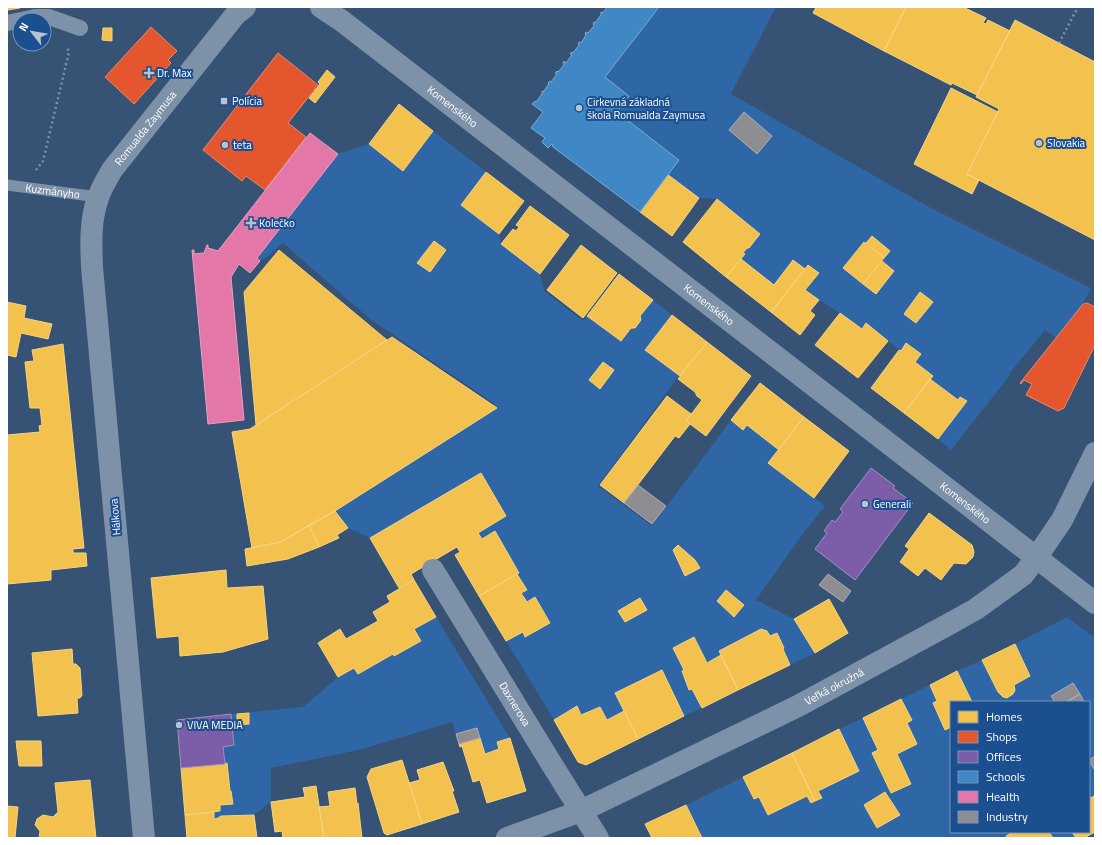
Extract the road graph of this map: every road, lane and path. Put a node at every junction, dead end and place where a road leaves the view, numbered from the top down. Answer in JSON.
{"nodes":[{"id":1,"x":245,"y":7,"type":"edge"},
{"id":2,"x":321,"y":7,"type":"edge"},
{"id":3,"x":1078,"y":7,"type":"edge"},
{"id":4,"x":58,"y":14,"type":"edge"},
{"id":5,"x":7,"y":23,"type":"edge"},
{"id":6,"x":80,"y":28,"type":"dead end"},
{"id":7,"x":1059,"y":43,"type":"dead end"},
{"id":8,"x":36,"y":171,"type":"dead end"},
{"id":9,"x":7,"y":185,"type":"edge"},
{"id":10,"x":98,"y":197,"type":"junction"},
{"id":11,"x":1095,"y":453,"type":"edge"},
{"id":12,"x":1036,"y":558,"type":"junction"},
{"id":13,"x":433,"y":570,"type":"dead end"},
{"id":14,"x":1095,"y":603,"type":"edge"},
{"id":15,"x":581,"y":811,"type":"junction"},
{"id":16,"x":144,"y":838,"type":"edge"},
{"id":17,"x":507,"y":838,"type":"edge"},
{"id":18,"x":598,"y":838,"type":"edge"}],
"edges":[{"from":1,"to":10,"type":"street","name":"Romualda Zaymusa"},
{"from":2,"to":12,"type":"street","name":"Komenského"},
{"from":3,"to":7,"type":"path"},
{"from":4,"to":5,"type":"street"},
{"from":4,"to":6,"type":"street"},
{"from":4,"to":8,"type":"path"},
{"from":9,"to":10,"type":"lane","name":"Kuzmányho"},
{"from":10,"to":16,"type":"street","name":"Hálkova"},
{"from":11,"to":12,"type":"street","name":"Veľká okružná"},
{"from":12,"to":14,"type":"street","name":"Komenského"},
{"from":12,"to":15,"type":"street","name":"Veľká okružná"},
{"from":13,"to":15,"type":"street","name":"Daxnerova"},
{"from":15,"to":17,"type":"street","name":"Veľká okružná"},
{"from":15,"to":18,"type":"street","name":"Daxnerova"}]}
